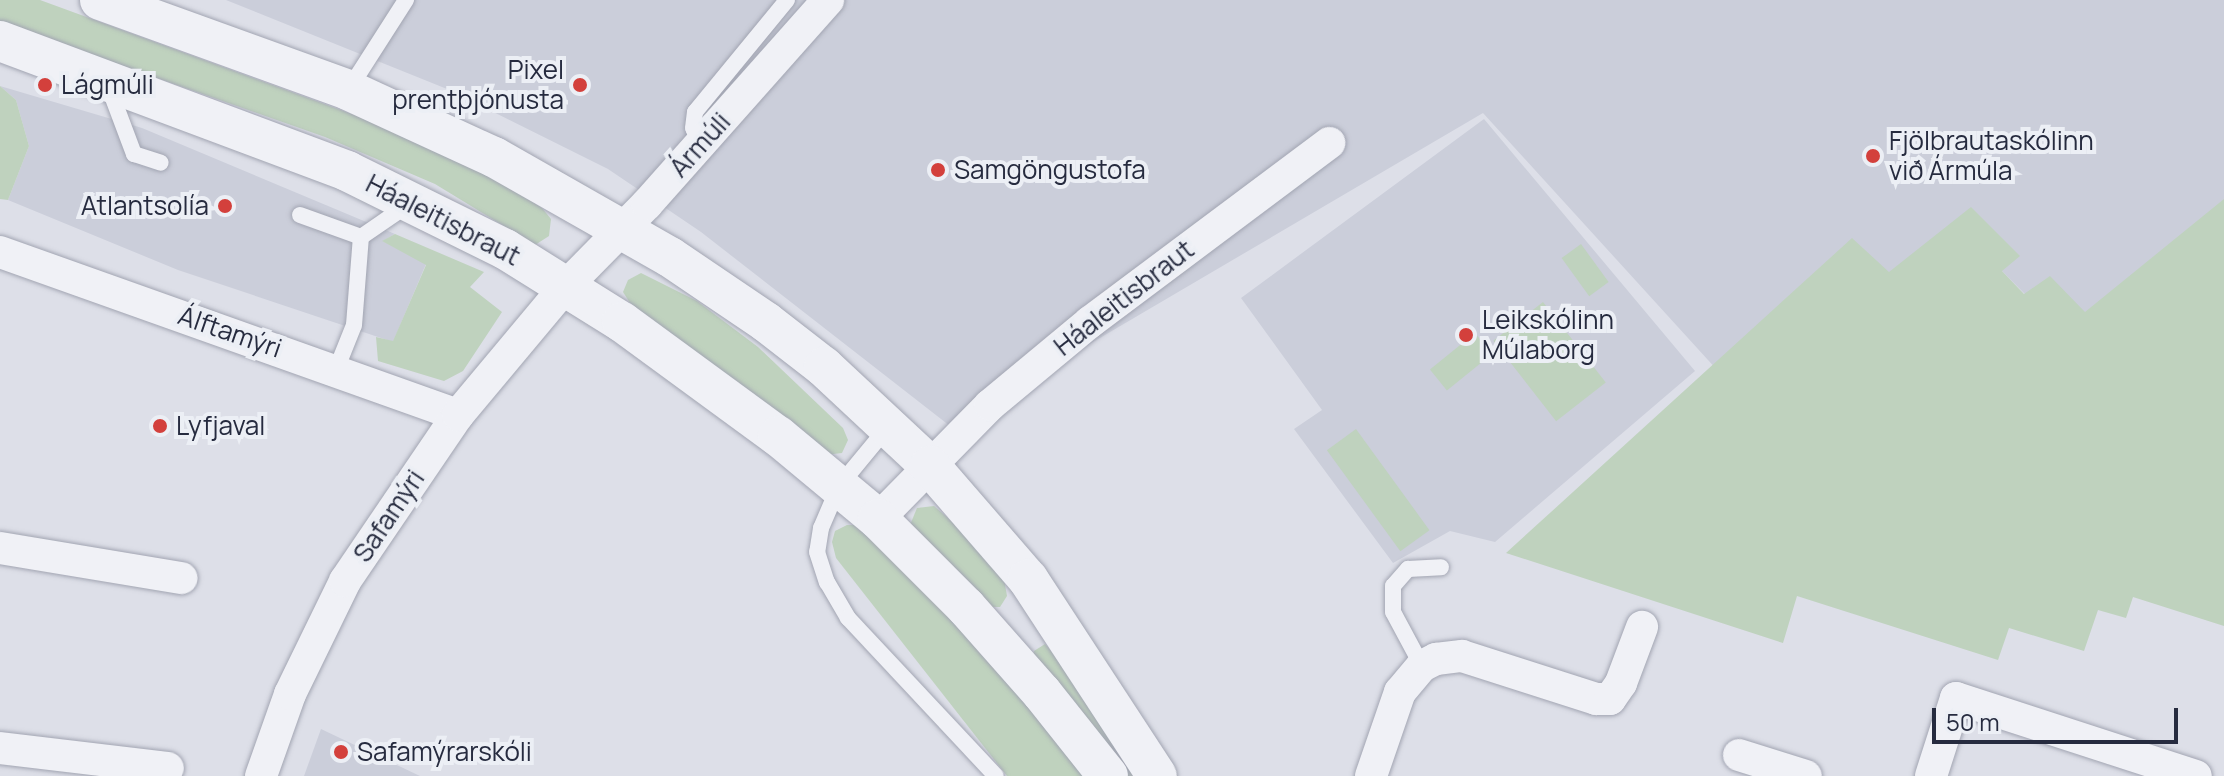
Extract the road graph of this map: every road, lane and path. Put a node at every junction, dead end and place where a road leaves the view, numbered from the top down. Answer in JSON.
{"nodes":[{"id":1,"x":100,"y":0,"type":"edge"},
{"id":2,"x":406,"y":0,"type":"edge"},
{"id":3,"x":787,"y":0,"type":"edge"},
{"id":4,"x":817,"y":4,"type":"edge"},
{"id":5,"x":0,"y":41,"type":"edge"},
{"id":6,"x":106,"y":79,"type":"junction"},
{"id":7,"x":348,"y":90,"type":"junction"},
{"id":8,"x":1329,"y":143,"type":"dead end"},
{"id":9,"x":700,"y":145,"type":"junction"},
{"id":10,"x":161,"y":163,"type":"dead end"},
{"id":11,"x":412,"y":202,"type":"junction"},
{"id":12,"x":300,"y":215,"type":"dead end"},
{"id":13,"x":621,"y":230,"type":"junction"},
{"id":14,"x":361,"y":237,"type":"junction"},
{"id":15,"x":0,"y":252,"type":"edge"},
{"id":16,"x":566,"y":286,"type":"junction"},
{"id":17,"x":336,"y":370,"type":"junction"},
{"id":18,"x":458,"y":415,"type":"junction"},
{"id":19,"x":888,"y":427,"type":"junction"},
{"id":20,"x":930,"y":466,"type":"junction"},
{"id":21,"x":839,"y":486,"type":"junction"},
{"id":22,"x":878,"y":519,"type":"junction"},
{"id":23,"x":0,"y":548,"type":"edge"},
{"id":24,"x":1441,"y":567,"type":"dead end"},
{"id":25,"x":182,"y":578,"type":"dead end"},
{"id":26,"x":1642,"y":627,"type":"dead end"},
{"id":27,"x":1422,"y":666,"type":"junction"},
{"id":28,"x":0,"y":748,"type":"edge"},
{"id":29,"x":1739,"y":755,"type":"dead end"},
{"id":30,"x":168,"y":768,"type":"dead end"},
{"id":31,"x":261,"y":776,"type":"edge"},
{"id":32,"x":996,"y":776,"type":"edge"},
{"id":33,"x":1108,"y":776,"type":"edge"},
{"id":34,"x":1157,"y":776,"type":"edge"},
{"id":35,"x":1371,"y":776,"type":"edge"},
{"id":36,"x":1806,"y":776,"type":"edge"},
{"id":37,"x":1931,"y":776,"type":"edge"},
{"id":38,"x":2196,"y":776,"type":"edge"}],
"edges":[{"from":1,"to":7,"type":"street"},
{"from":2,"to":7,"type":"lane"},
{"from":3,"to":9,"type":"lane"},
{"from":4,"to":9,"type":"street","name":"Ármúli"},
{"from":5,"to":6,"type":"street","name":"Háaleitisbraut"},
{"from":6,"to":10,"type":"lane"},
{"from":6,"to":11,"type":"street","name":"Háaleitisbraut"},
{"from":7,"to":13,"type":"street"},
{"from":8,"to":20,"type":"street","name":"Háaleitisbraut"},
{"from":9,"to":13,"type":"street","name":"Ármúli"},
{"from":11,"to":14,"type":"lane"},
{"from":11,"to":16,"type":"street","name":"Háaleitisbraut"},
{"from":12,"to":14,"type":"lane"},
{"from":13,"to":16,"type":"street","name":"Ármúli"},
{"from":13,"to":19,"type":"street"},
{"from":14,"to":17,"type":"lane"},
{"from":15,"to":17,"type":"street","name":"Álftamýri"},
{"from":16,"to":18,"type":"street","name":"Safamýri"},
{"from":16,"to":21,"type":"street","name":"Háaleitisbraut"},
{"from":17,"to":18,"type":"street","name":"Álftamýri"},
{"from":18,"to":31,"type":"street","name":"Safamýri"},
{"from":19,"to":20,"type":"street"},
{"from":19,"to":21,"type":"lane"},
{"from":20,"to":22,"type":"street","name":"Háaleitisbraut"},
{"from":20,"to":34,"type":"street"},
{"from":21,"to":22,"type":"street","name":"Háaleitisbraut"},
{"from":21,"to":32,"type":"lane"},
{"from":22,"to":33,"type":"street","name":"Háaleitisbraut"},
{"from":23,"to":25,"type":"street"},
{"from":24,"to":27,"type":"lane"},
{"from":26,"to":27,"type":"street"},
{"from":27,"to":35,"type":"street"},
{"from":28,"to":30,"type":"street"},
{"from":29,"to":36,"type":"street"},
{"from":37,"to":38,"type":"street"}]}
